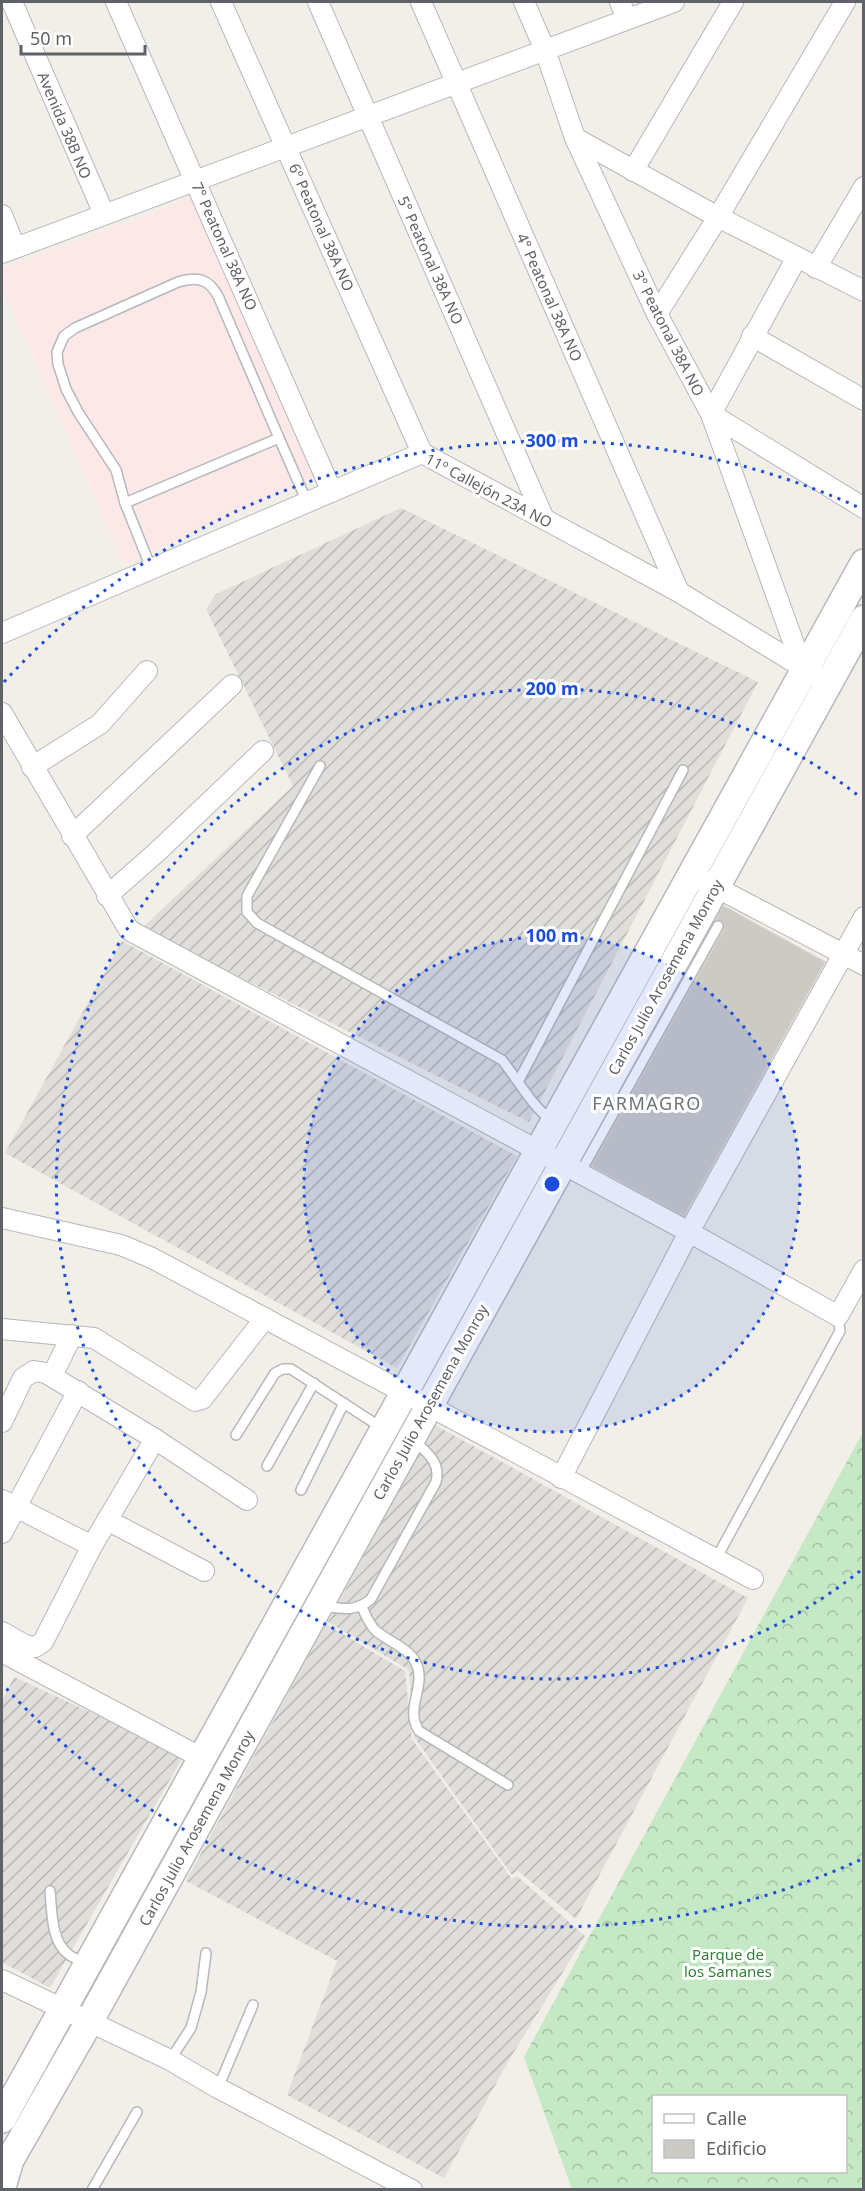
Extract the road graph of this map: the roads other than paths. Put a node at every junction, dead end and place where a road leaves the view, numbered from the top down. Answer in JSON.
{"nodes":[{"id":1,"x":12,"y":2,"type":"edge"},
{"id":2,"x":116,"y":2,"type":"edge"},
{"id":3,"x":221,"y":2,"type":"edge"},
{"id":4,"x":318,"y":2,"type":"edge"},
{"id":5,"x":421,"y":2,"type":"edge"},
{"id":6,"x":524,"y":2,"type":"edge"},
{"id":7,"x":674,"y":2,"type":"edge"},
{"id":8,"x":733,"y":2,"type":"edge"},
{"id":9,"x":845,"y":2,"type":"edge"},
{"id":10,"x":624,"y":10,"type":"edge"},
{"id":11,"x":545,"y":50,"type":"junction"},
{"id":12,"x":457,"y":83,"type":"junction"},
{"id":13,"x":368,"y":116,"type":"junction"},
{"id":14,"x":575,"y":138,"type":"junction"},
{"id":15,"x":287,"y":146,"type":"junction"},
{"id":16,"x":633,"y":171,"type":"junction"},
{"id":17,"x":196,"y":180,"type":"junction"},
{"id":18,"x":864,"y":187,"type":"edge"},
{"id":19,"x":104,"y":214,"type":"junction"},
{"id":20,"x":2,"y":215,"type":"edge"},
{"id":21,"x":718,"y":218,"type":"junction"},
{"id":22,"x":8,"y":250,"type":"edge"},
{"id":23,"x":796,"y":259,"type":"junction"},
{"id":24,"x":816,"y":268,"type":"junction"},
{"id":25,"x":864,"y":291,"type":"edge"},
{"id":26,"x":657,"y":314,"type":"junction"},
{"id":27,"x":752,"y":336,"type":"junction"},
{"id":28,"x":864,"y":400,"type":"edge"},
{"id":29,"x":711,"y":414,"type":"junction"},
{"id":30,"x":279,"y":438,"type":"junction"},
{"id":31,"x":422,"y":453,"type":"junction"},
{"id":32,"x":332,"y":492,"type":"junction"},
{"id":33,"x":307,"y":502,"type":"junction"},
{"id":34,"x":125,"y":503,"type":"junction"},
{"id":35,"x":864,"y":508,"type":"edge"},
{"id":36,"x":544,"y":519,"type":"junction"},
{"id":37,"x":864,"y":563,"type":"edge"},
{"id":38,"x":151,"y":568,"type":"junction"},
{"id":39,"x":679,"y":592,"type":"junction"},
{"id":40,"x":864,"y":619,"type":"edge"},
{"id":41,"x":2,"y":633,"type":"edge"},
{"id":42,"x":803,"y":669,"type":"junction"},
{"id":43,"x":147,"y":671,"type":"dead end"},
{"id":44,"x":828,"y":683,"type":"junction"},
{"id":45,"x":232,"y":685,"type":"dead end"},
{"id":46,"x":2,"y":713,"type":"edge"},
{"id":47,"x":263,"y":751,"type":"dead end"},
{"id":48,"x":32,"y":766,"type":"junction"},
{"id":49,"x":320,"y":766,"type":"dead end"},
{"id":50,"x":683,"y":771,"type":"dead end"},
{"id":51,"x":72,"y":836,"type":"junction"},
{"id":52,"x":691,"y":875,"type":"junction"},
{"id":53,"x":715,"y":887,"type":"junction"},
{"id":54,"x":107,"y":896,"type":"junction"},
{"id":55,"x":864,"y":917,"type":"edge"},
{"id":56,"x":718,"y":926,"type":"dead end"},
{"id":57,"x":843,"y":955,"type":"junction"},
{"id":58,"x":864,"y":965,"type":"edge"},
{"id":59,"x":519,"y":1080,"type":"junction"},
{"id":60,"x":554,"y":1123,"type":"junction"},
{"id":61,"x":538,"y":1151,"type":"junction"},
{"id":62,"x":571,"y":1169,"type":"junction"},
{"id":63,"x":2,"y":1218,"type":"edge"},
{"id":64,"x":689,"y":1232,"type":"junction"},
{"id":65,"x":864,"y":1270,"type":"edge"},
{"id":66,"x":838,"y":1316,"type":"junction"},
{"id":67,"x":265,"y":1318,"type":"junction"},
{"id":68,"x":2,"y":1329,"type":"edge"},
{"id":69,"x":72,"y":1335,"type":"junction"},
{"id":70,"x":52,"y":1376,"type":"junction"},
{"id":71,"x":314,"y":1383,"type":"junction"},
{"id":72,"x":78,"y":1391,"type":"junction"},
{"id":73,"x":404,"y":1392,"type":"junction"},
{"id":74,"x":344,"y":1403,"type":"junction"},
{"id":75,"x":428,"y":1405,"type":"junction"},
{"id":76,"x":2,"y":1422,"type":"edge"},
{"id":77,"x":384,"y":1429,"type":"junction"},
{"id":78,"x":236,"y":1435,"type":"dead end"},
{"id":79,"x":411,"y":1437,"type":"junction"},
{"id":80,"x":155,"y":1439,"type":"junction"},
{"id":81,"x":267,"y":1466,"type":"dead end"},
{"id":82,"x":561,"y":1478,"type":"junction"},
{"id":83,"x":301,"y":1490,"type":"dead end"},
{"id":84,"x":247,"y":1500,"type":"dead end"},
{"id":85,"x":9,"y":1503,"type":"edge"},
{"id":86,"x":107,"y":1520,"type":"junction"},
{"id":87,"x":2,"y":1533,"type":"edge"},
{"id":88,"x":92,"y":1546,"type":"junction"},
{"id":89,"x":716,"y":1559,"type":"junction"},
{"id":90,"x":204,"y":1571,"type":"dead end"},
{"id":91,"x":753,"y":1579,"type":"dead end"},
{"id":92,"x":319,"y":1605,"type":"junction"},
{"id":93,"x":362,"y":1607,"type":"junction"},
{"id":94,"x":2,"y":1632,"type":"edge"},
{"id":95,"x":2,"y":1652,"type":"edge"},
{"id":96,"x":202,"y":1758,"type":"junction"},
{"id":97,"x":508,"y":1785,"type":"dead end"},
{"id":98,"x":50,"y":1891,"type":"dead end"},
{"id":99,"x":206,"y":1953,"type":"dead end"},
{"id":100,"x":87,"y":1965,"type":"junction"},
{"id":101,"x":2,"y":1980,"type":"edge"},
{"id":102,"x":253,"y":2005,"type":"dead end"},
{"id":103,"x":61,"y":2009,"type":"junction"},
{"id":104,"x":89,"y":2022,"type":"junction"},
{"id":105,"x":170,"y":2060,"type":"junction"},
{"id":106,"x":218,"y":2088,"type":"junction"},
{"id":107,"x":137,"y":2112,"type":"dead end"},
{"id":108,"x":2,"y":2119,"type":"edge"},
{"id":109,"x":2,"y":2187,"type":"edge"},
{"id":110,"x":92,"y":2190,"type":"edge"},
{"id":111,"x":411,"y":2190,"type":"edge"}],
"edges":[{"from":1,"to":19,"type":"street","name":"Avenida 38B NO"},
{"from":2,"to":17,"type":"street","name":"7° Peatonal 38A NO"},
{"from":3,"to":15,"type":"street","name":"6º Peatonal 38A NO"},
{"from":4,"to":13,"type":"street","name":"5° Peatonal 38A NO"},
{"from":5,"to":12,"type":"street","name":"4° Peatonal 38A NO"},
{"from":6,"to":11,"type":"street","name":"3° Peatonal 38A NO"},
{"from":7,"to":10,"type":"street"},
{"from":8,"to":16,"type":"street"},
{"from":9,"to":21,"type":"street"},
{"from":10,"to":11,"type":"street"},
{"from":11,"to":12,"type":"street"},
{"from":11,"to":14,"type":"street","name":"3° Peatonal 38A NO"},
{"from":12,"to":13,"type":"street"},
{"from":12,"to":39,"type":"street","name":"4° Peatonal 38A NO"},
{"from":13,"to":15,"type":"street"},
{"from":13,"to":36,"type":"street","name":"5° Peatonal 38A NO"},
{"from":14,"to":16,"type":"street"},
{"from":14,"to":26,"type":"street","name":"3° Peatonal 38A NO"},
{"from":15,"to":17,"type":"street"},
{"from":15,"to":31,"type":"street","name":"6º Peatonal 38A NO"},
{"from":16,"to":21,"type":"street"},
{"from":17,"to":19,"type":"street"},
{"from":17,"to":32,"type":"street","name":"7° Peatonal 38A NO"},
{"from":18,"to":24,"type":"street"},
{"from":19,"to":22,"type":"street"},
{"from":20,"to":22,"type":"street"},
{"from":21,"to":23,"type":"street"},
{"from":21,"to":26,"type":"street"},
{"from":23,"to":24,"type":"street"},
{"from":23,"to":27,"type":"street"},
{"from":24,"to":25,"type":"street"},
{"from":26,"to":29,"type":"street","name":"3° Peatonal 38A NO"},
{"from":27,"to":28,"type":"street"},
{"from":27,"to":29,"type":"street"},
{"from":29,"to":35,"type":"street"},
{"from":29,"to":42,"type":"street","name":"3° Peatonal 38A NO"},
{"from":30,"to":33,"type":"lane"},
{"from":30,"to":34,"type":"lane"},
{"from":30,"to":34,"type":"lane"},
{"from":31,"to":32,"type":"street","name":"11º Callejón 23A NO"},
{"from":31,"to":36,"type":"street","name":"11º Callejón 23A NO"},
{"from":32,"to":33,"type":"street","name":"11º Callejón 23A NO"},
{"from":33,"to":38,"type":"street","name":"11º Callejón 23A NO"},
{"from":34,"to":38,"type":"lane"},
{"from":36,"to":39,"type":"street","name":"11º Callejón 23A NO"},
{"from":37,"to":42,"type":"main road","name":"Carlos Julio Arosemena Monroy"},
{"from":38,"to":41,"type":"street","name":"11º Callejón 23A NO"},
{"from":39,"to":42,"type":"street","name":"11º Callejón 23A NO"},
{"from":40,"to":44,"type":"main road","name":"Carlos Julio Arosemena Monroy"},
{"from":42,"to":44,"type":"street","name":"11º Callejón 23A NO"},
{"from":42,"to":52,"type":"main road","name":"Carlos Julio Arosemena Monroy"},
{"from":43,"to":48,"type":"street"},
{"from":44,"to":53,"type":"main road","name":"Carlos Julio Arosemena Monroy"},
{"from":45,"to":51,"type":"street"},
{"from":46,"to":48,"type":"street"},
{"from":47,"to":54,"type":"street"},
{"from":48,"to":51,"type":"street"},
{"from":49,"to":59,"type":"lane"},
{"from":50,"to":59,"type":"lane"},
{"from":51,"to":54,"type":"street"},
{"from":52,"to":53,"type":"street"},
{"from":52,"to":60,"type":"main road","name":"Carlos Julio Arosemena Monroy"},
{"from":53,"to":57,"type":"street"},
{"from":53,"to":62,"type":"main road","name":"Carlos Julio Arosemena Monroy"},
{"from":54,"to":61,"type":"street"},
{"from":55,"to":57,"type":"street"},
{"from":56,"to":62,"type":"lane"},
{"from":57,"to":58,"type":"street"},
{"from":57,"to":64,"type":"street"},
{"from":59,"to":60,"type":"lane"},
{"from":60,"to":61,"type":"main road","name":"Carlos Julio Arosemena Monroy"},
{"from":61,"to":62,"type":"street"},
{"from":61,"to":73,"type":"main road","name":"Carlos Julio Arosemena Monroy"},
{"from":62,"to":64,"type":"street"},
{"from":62,"to":75,"type":"main road","name":"Carlos Julio Arosemena Monroy"},
{"from":63,"to":67,"type":"street"},
{"from":64,"to":66,"type":"street"},
{"from":64,"to":82,"type":"street"},
{"from":65,"to":66,"type":"street"},
{"from":66,"to":89,"type":"lane"},
{"from":67,"to":69,"type":"street"},
{"from":67,"to":73,"type":"street"},
{"from":68,"to":69,"type":"street"},
{"from":69,"to":70,"type":"street"},
{"from":70,"to":72,"type":"street"},
{"from":70,"to":76,"type":"street"},
{"from":71,"to":74,"type":"lane"},
{"from":71,"to":78,"type":"lane"},
{"from":71,"to":81,"type":"lane"},
{"from":72,"to":80,"type":"street"},
{"from":72,"to":85,"type":"street"},
{"from":73,"to":75,"type":"street"},
{"from":73,"to":77,"type":"main road","name":"Carlos Julio Arosemena Monroy"},
{"from":74,"to":77,"type":"lane"},
{"from":74,"to":83,"type":"lane"},
{"from":75,"to":79,"type":"main road","name":"Carlos Julio Arosemena Monroy"},
{"from":75,"to":82,"type":"street"},
{"from":77,"to":96,"type":"main road","name":"Carlos Julio Arosemena Monroy"},
{"from":79,"to":92,"type":"main road","name":"Carlos Julio Arosemena Monroy"},
{"from":79,"to":93,"type":"lane"},
{"from":80,"to":84,"type":"street"},
{"from":80,"to":86,"type":"street"},
{"from":82,"to":89,"type":"street"},
{"from":85,"to":87,"type":"street"},
{"from":85,"to":88,"type":"street"},
{"from":86,"to":88,"type":"street"},
{"from":86,"to":90,"type":"street"},
{"from":88,"to":94,"type":"street"},
{"from":89,"to":91,"type":"street"},
{"from":92,"to":93,"type":"lane"},
{"from":92,"to":104,"type":"main road","name":"Carlos Julio Arosemena Monroy"},
{"from":93,"to":97,"type":"lane"},
{"from":95,"to":96,"type":"street"},
{"from":96,"to":100,"type":"main road","name":"Carlos Julio Arosemena Monroy"},
{"from":98,"to":100,"type":"lane"},
{"from":99,"to":105,"type":"lane"},
{"from":100,"to":103,"type":"main road","name":"Carlos Julio Arosemena Monroy"},
{"from":101,"to":103,"type":"street"},
{"from":102,"to":106,"type":"lane"},
{"from":103,"to":104,"type":"street"},
{"from":103,"to":108,"type":"main road","name":"Carlos Julio Arosemena Monroy"},
{"from":104,"to":105,"type":"street"},
{"from":104,"to":109,"type":"main road","name":"Carlos Julio Arosemena Monroy"},
{"from":105,"to":106,"type":"street"},
{"from":106,"to":111,"type":"street"},
{"from":107,"to":110,"type":"lane"}]}
